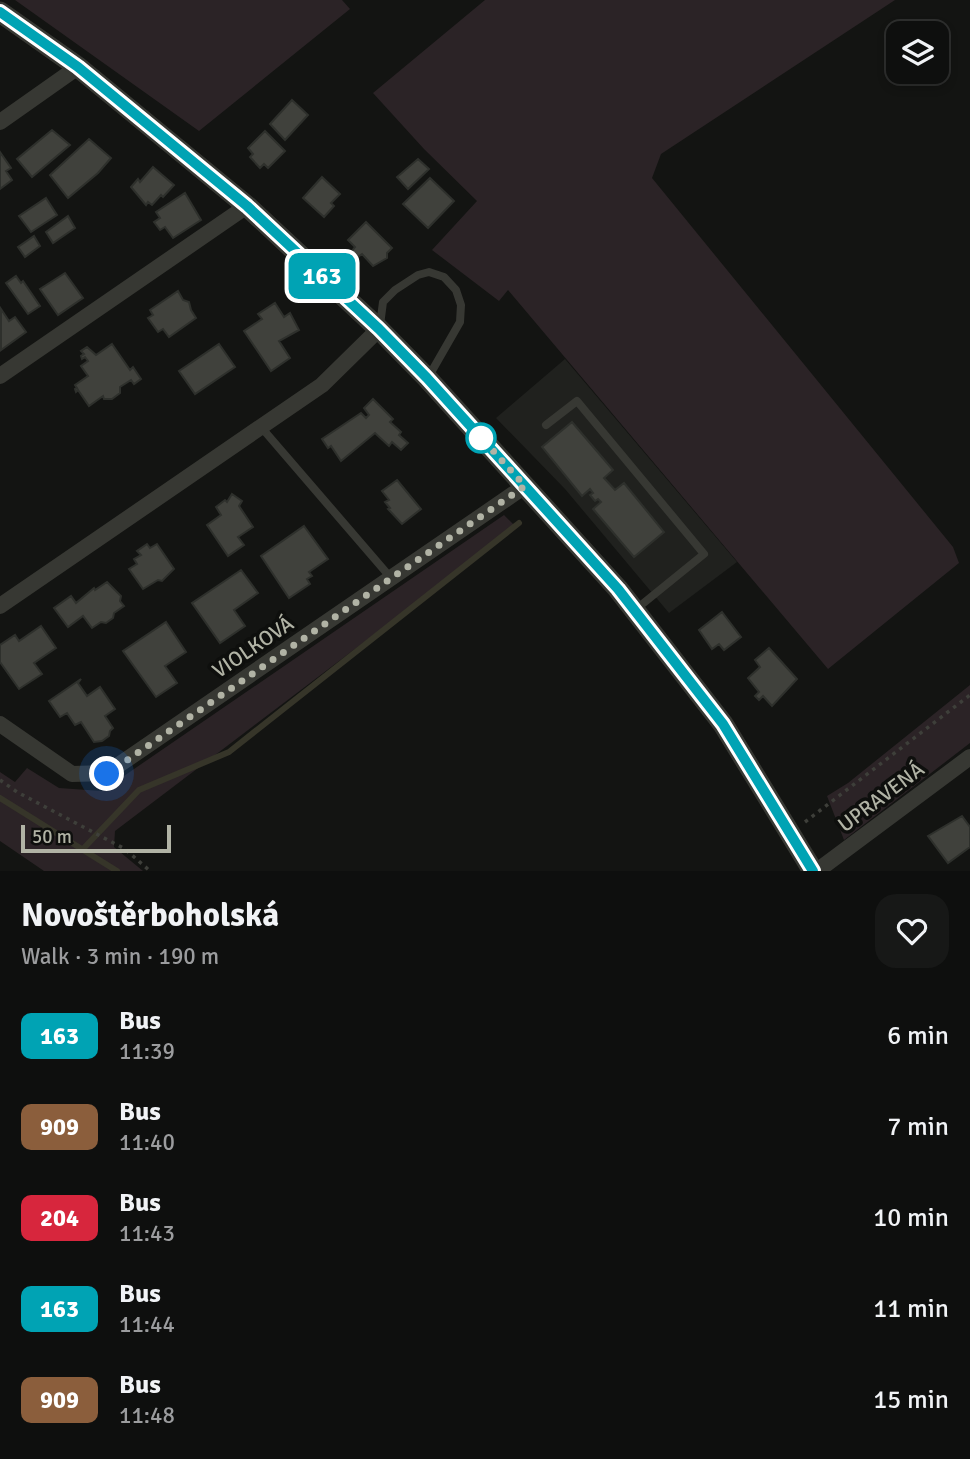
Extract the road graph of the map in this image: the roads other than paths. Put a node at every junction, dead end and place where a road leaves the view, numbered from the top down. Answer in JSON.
{"nodes":[{"id":1,"x":0,"y":12,"type":"edge"},
{"id":2,"x":78,"y":67,"type":"junction"},
{"id":3,"x":0,"y":122,"type":"edge"},
{"id":4,"x":247,"y":206,"type":"junction"},
{"id":5,"x":379,"y":329,"type":"junction"},
{"id":6,"x":0,"y":376,"type":"edge"},
{"id":7,"x":427,"y":378,"type":"junction"},
{"id":8,"x":547,"y":425,"type":"dead end"},
{"id":9,"x":261,"y":427,"type":"junction"},
{"id":10,"x":525,"y":486,"type":"junction"},
{"id":11,"x":391,"y":578,"type":"junction"},
{"id":12,"x":0,"y":606,"type":"edge"},
{"id":13,"x":635,"y":610,"type":"junction"},
{"id":14,"x":0,"y":724,"type":"edge"},
{"id":15,"x":970,"y":757,"type":"edge"},
{"id":16,"x":815,"y":871,"type":"edge"}],
"edges":[{"from":1,"to":2,"type":"street"},
{"from":2,"to":3,"type":"street"},
{"from":2,"to":4,"type":"street"},
{"from":4,"to":5,"type":"street"},
{"from":4,"to":6,"type":"street"},
{"from":5,"to":7,"type":"street"},
{"from":5,"to":7,"type":"lane"},
{"from":5,"to":9,"type":"street"},
{"from":7,"to":10,"type":"street"},
{"from":8,"to":13,"type":"lane"},
{"from":9,"to":11,"type":"lane"},
{"from":9,"to":12,"type":"street"},
{"from":10,"to":11,"type":"street","name":"VIOLKOVÁ"},
{"from":10,"to":13,"type":"street"},
{"from":11,"to":14,"type":"street","name":"VIOLKOVÁ"},
{"from":13,"to":16,"type":"street"},
{"from":15,"to":16,"type":"street","name":"UPRAVENÁ"}]}
